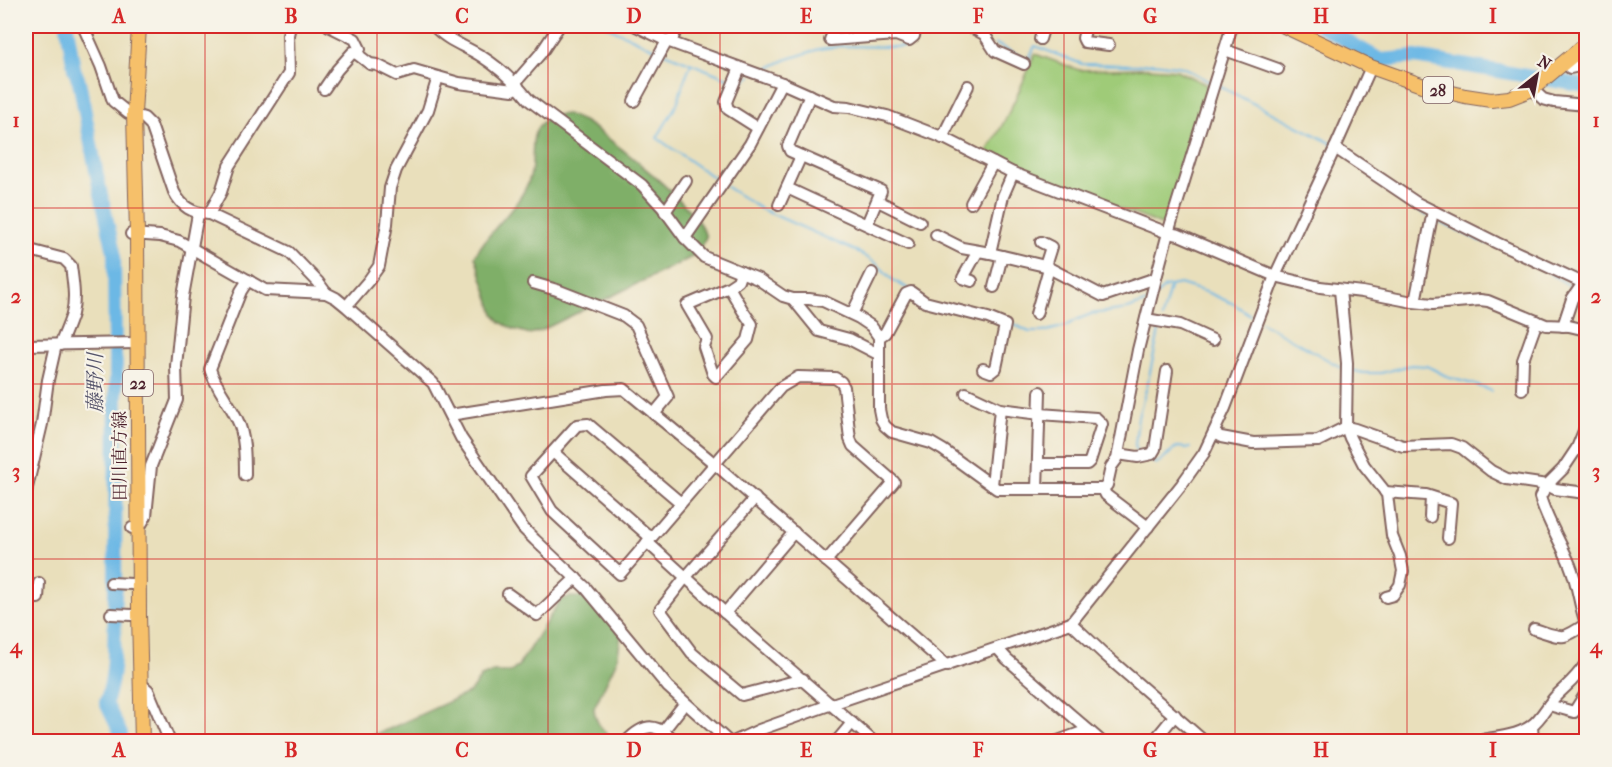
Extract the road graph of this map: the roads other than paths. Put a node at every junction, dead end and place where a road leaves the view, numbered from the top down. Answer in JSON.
{"nodes":[{"id":1,"x":83,"y":26,"type":"edge"},
{"id":2,"x":133,"y":26,"type":"edge"},
{"id":3,"x":139,"y":26,"type":"edge"},
{"id":4,"x":290,"y":26,"type":"edge"},
{"id":5,"x":329,"y":26,"type":"edge"},
{"id":6,"x":434,"y":26,"type":"edge"},
{"id":7,"x":558,"y":26,"type":"edge"},
{"id":8,"x":636,"y":26,"type":"edge"},
{"id":9,"x":678,"y":26,"type":"edge"},
{"id":10,"x":836,"y":26,"type":"edge"},
{"id":11,"x":916,"y":26,"type":"edge"},
{"id":12,"x":962,"y":26,"type":"edge"},
{"id":13,"x":1044,"y":26,"type":"edge"},
{"id":14,"x":1086,"y":26,"type":"edge"},
{"id":15,"x":1232,"y":26,"type":"edge"},
{"id":16,"x":1284,"y":26,"type":"edge"},
{"id":17,"x":1040,"y":39,"type":"dead end"},
{"id":18,"x":669,"y":42,"type":"junction"},
{"id":19,"x":1587,"y":44,"type":"edge"},
{"id":20,"x":1109,"y":45,"type":"dead end"},
{"id":21,"x":1225,"y":50,"type":"junction"},
{"id":22,"x":357,"y":54,"type":"junction"},
{"id":23,"x":1587,"y":60,"type":"edge"},
{"id":24,"x":1565,"y":63,"type":"junction"},
{"id":25,"x":1024,"y":64,"type":"dead end"},
{"id":26,"x":1371,"y":67,"type":"junction"},
{"id":27,"x":740,"y":68,"type":"junction"},
{"id":28,"x":1278,"y":69,"type":"dead end"},
{"id":29,"x":438,"y":77,"type":"junction"},
{"id":30,"x":782,"y":83,"type":"junction"},
{"id":31,"x":517,"y":85,"type":"junction"},
{"id":32,"x":968,"y":86,"type":"dead end"},
{"id":33,"x":324,"y":89,"type":"dead end"},
{"id":34,"x":1532,"y":89,"type":"junction"},
{"id":35,"x":810,"y":95,"type":"junction"},
{"id":36,"x":634,"y":101,"type":"dead end"},
{"id":37,"x":1587,"y":105,"type":"edge"},
{"id":38,"x":131,"y":113,"type":"junction"},
{"id":39,"x":758,"y":128,"type":"junction"},
{"id":40,"x":942,"y":138,"type":"junction"},
{"id":41,"x":1335,"y":148,"type":"junction"},
{"id":42,"x":801,"y":156,"type":"junction"},
{"id":43,"x":993,"y":163,"type":"junction"},
{"id":44,"x":1013,"y":173,"type":"junction"},
{"id":45,"x":686,"y":181,"type":"dead end"},
{"id":46,"x":787,"y":188,"type":"junction"},
{"id":47,"x":878,"y":201,"type":"junction"},
{"id":48,"x":971,"y":203,"type":"dead end"},
{"id":49,"x":779,"y":205,"type":"dead end"},
{"id":50,"x":1433,"y":211,"type":"junction"},
{"id":51,"x":665,"y":212,"type":"junction"},
{"id":52,"x":198,"y":214,"type":"junction"},
{"id":53,"x":209,"y":214,"type":"junction"},
{"id":54,"x":920,"y":222,"type":"dead end"},
{"id":55,"x":867,"y":224,"type":"junction"},
{"id":56,"x":1168,"y":233,"type":"junction"},
{"id":57,"x":134,"y":234,"type":"junction"},
{"id":58,"x":936,"y":235,"type":"dead end"},
{"id":59,"x":685,"y":238,"type":"junction"},
{"id":60,"x":1041,"y":242,"type":"dead end"},
{"id":61,"x":908,"y":244,"type":"dead end"},
{"id":62,"x":191,"y":247,"type":"junction"},
{"id":63,"x":26,"y":249,"type":"edge"},
{"id":64,"x":978,"y":251,"type":"junction"},
{"id":65,"x":990,"y":253,"type":"junction"},
{"id":66,"x":1002,"y":256,"type":"junction"},
{"id":67,"x":1047,"y":267,"type":"junction"},
{"id":68,"x":741,"y":272,"type":"junction"},
{"id":69,"x":872,"y":273,"type":"dead end"},
{"id":70,"x":1275,"y":276,"type":"junction"},
{"id":71,"x":1156,"y":278,"type":"junction"},
{"id":72,"x":248,"y":280,"type":"junction"},
{"id":73,"x":972,"y":281,"type":"dead end"},
{"id":74,"x":1585,"y":281,"type":"edge"},
{"id":75,"x":533,"y":283,"type":"dead end"},
{"id":76,"x":729,"y":287,"type":"junction"},
{"id":77,"x":994,"y":287,"type":"dead end"},
{"id":78,"x":1340,"y":290,"type":"junction"},
{"id":79,"x":326,"y":293,"type":"junction"},
{"id":80,"x":793,"y":299,"type":"junction"},
{"id":81,"x":350,"y":302,"type":"dead end"},
{"id":82,"x":1413,"y":302,"type":"junction"},
{"id":83,"x":852,"y":314,"type":"junction"},
{"id":84,"x":1036,"y":314,"type":"dead end"},
{"id":85,"x":1146,"y":319,"type":"junction"},
{"id":86,"x":1537,"y":321,"type":"junction"},
{"id":87,"x":1563,"y":326,"type":"junction"},
{"id":88,"x":1587,"y":330,"type":"edge"},
{"id":89,"x":879,"y":337,"type":"junction"},
{"id":90,"x":1213,"y":340,"type":"dead end"},
{"id":91,"x":133,"y":343,"type":"junction"},
{"id":92,"x":26,"y":345,"type":"edge"},
{"id":93,"x":58,"y":345,"type":"junction"},
{"id":94,"x":878,"y":354,"type":"junction"},
{"id":95,"x":983,"y":369,"type":"dead end"},
{"id":96,"x":1167,"y":371,"type":"dead end"},
{"id":97,"x":1522,"y":389,"type":"dead end"},
{"id":98,"x":1040,"y":392,"type":"dead end"},
{"id":99,"x":966,"y":393,"type":"dead end"},
{"id":100,"x":1000,"y":409,"type":"junction"},
{"id":101,"x":654,"y":414,"type":"junction"},
{"id":102,"x":1040,"y":414,"type":"junction"},
{"id":103,"x":450,"y":415,"type":"junction"},
{"id":104,"x":1587,"y":426,"type":"edge"},
{"id":105,"x":1346,"y":427,"type":"junction"},
{"id":106,"x":1214,"y":433,"type":"junction"},
{"id":107,"x":553,"y":452,"type":"junction"},
{"id":108,"x":1118,"y":454,"type":"junction"},
{"id":109,"x":715,"y":464,"type":"junction"},
{"id":110,"x":1038,"y":464,"type":"junction"},
{"id":111,"x":245,"y":475,"type":"dead end"},
{"id":112,"x":992,"y":485,"type":"junction"},
{"id":113,"x":1547,"y":485,"type":"junction"},
{"id":114,"x":1037,"y":489,"type":"junction"},
{"id":115,"x":1103,"y":489,"type":"junction"},
{"id":116,"x":26,"y":492,"type":"edge"},
{"id":117,"x":1385,"y":492,"type":"junction"},
{"id":118,"x":1587,"y":493,"type":"edge"},
{"id":119,"x":1431,"y":496,"type":"junction"},
{"id":120,"x":755,"y":498,"type":"junction"},
{"id":121,"x":681,"y":503,"type":"junction"},
{"id":122,"x":1430,"y":517,"type":"dead end"},
{"id":123,"x":1148,"y":527,"type":"junction"},
{"id":124,"x":135,"y":528,"type":"junction"},
{"id":125,"x":794,"y":532,"type":"junction"},
{"id":126,"x":1448,"y":538,"type":"dead end"},
{"id":127,"x":649,"y":540,"type":"junction"},
{"id":128,"x":826,"y":561,"type":"junction"},
{"id":129,"x":576,"y":578,"type":"junction"},
{"id":130,"x":685,"y":578,"type":"junction"},
{"id":131,"x":111,"y":583,"type":"dead end"},
{"id":132,"x":39,"y":584,"type":"dead end"},
{"id":133,"x":132,"y":584,"type":"junction"},
{"id":134,"x":508,"y":594,"type":"dead end"},
{"id":135,"x":26,"y":597,"type":"edge"},
{"id":136,"x":1386,"y":597,"type":"dead end"},
{"id":137,"x":725,"y":613,"type":"junction"},
{"id":138,"x":111,"y":614,"type":"dead end"},
{"id":139,"x":132,"y":615,"type":"junction"},
{"id":140,"x":1071,"y":623,"type":"junction"},
{"id":141,"x":1587,"y":624,"type":"edge"},
{"id":142,"x":1534,"y":629,"type":"dead end"},
{"id":143,"x":998,"y":649,"type":"junction"},
{"id":144,"x":1587,"y":663,"type":"edge"},
{"id":145,"x":947,"y":666,"type":"junction"},
{"id":146,"x":803,"y":679,"type":"junction"},
{"id":147,"x":141,"y":684,"type":"junction"},
{"id":148,"x":1587,"y":693,"type":"edge"},
{"id":149,"x":685,"y":703,"type":"junction"},
{"id":150,"x":832,"y":704,"type":"junction"},
{"id":151,"x":1549,"y":705,"type":"junction"},
{"id":152,"x":1175,"y":715,"type":"junction"},
{"id":153,"x":852,"y":723,"type":"junction"},
{"id":154,"x":1532,"y":725,"type":"junction"},
{"id":155,"x":664,"y":730,"type":"junction"},
{"id":156,"x":1088,"y":730,"type":"junction"},
{"id":157,"x":1493,"y":739,"type":"edge"},
{"id":158,"x":133,"y":741,"type":"edge"},
{"id":159,"x":142,"y":741,"type":"edge"},
{"id":160,"x":170,"y":741,"type":"edge"},
{"id":161,"x":626,"y":741,"type":"edge"},
{"id":162,"x":677,"y":741,"type":"edge"},
{"id":163,"x":731,"y":741,"type":"edge"},
{"id":164,"x":836,"y":741,"type":"edge"},
{"id":165,"x":874,"y":741,"type":"edge"},
{"id":166,"x":1055,"y":741,"type":"edge"},
{"id":167,"x":1102,"y":741,"type":"edge"},
{"id":168,"x":1153,"y":741,"type":"edge"},
{"id":169,"x":1206,"y":741,"type":"edge"},
{"id":170,"x":1467,"y":741,"type":"edge"},
{"id":171,"x":1533,"y":741,"type":"edge"}],
"edges":[{"from":1,"to":38,"type":"street"},
{"from":2,"to":38,"type":"main road","name":"田川直方線","number":"22"},
{"from":3,"to":38,"type":"main road","name":"田川直方線","number":"22"},
{"from":4,"to":53,"type":"street"},
{"from":5,"to":22,"type":"street"},
{"from":6,"to":31,"type":"street"},
{"from":7,"to":31,"type":"street"},
{"from":8,"to":18,"type":"street"},
{"from":9,"to":18,"type":"street"},
{"from":10,"to":11,"type":"street"},
{"from":12,"to":25,"type":"street"},
{"from":13,"to":17,"type":"street"},
{"from":14,"to":20,"type":"street"},
{"from":15,"to":21,"type":"street"},
{"from":16,"to":26,"type":"main road","number":"28"},
{"from":18,"to":27,"type":"street"},
{"from":18,"to":36,"type":"street"},
{"from":19,"to":24,"type":"main road","number":"28"},
{"from":21,"to":28,"type":"street"},
{"from":21,"to":56,"type":"street"},
{"from":22,"to":29,"type":"street"},
{"from":22,"to":33,"type":"street"},
{"from":23,"to":24,"type":"street"},
{"from":24,"to":34,"type":"main road","number":"28"},
{"from":26,"to":34,"type":"main road","number":"28"},
{"from":26,"to":41,"type":"street"},
{"from":27,"to":30,"type":"street"},
{"from":27,"to":39,"type":"street"},
{"from":29,"to":31,"type":"street"},
{"from":29,"to":81,"type":"street"},
{"from":30,"to":35,"type":"street"},
{"from":30,"to":39,"type":"street"},
{"from":31,"to":51,"type":"street"},
{"from":32,"to":40,"type":"street"},
{"from":34,"to":37,"type":"street"},
{"from":35,"to":40,"type":"street"},
{"from":35,"to":42,"type":"street"},
{"from":38,"to":52,"type":"street"},
{"from":38,"to":57,"type":"main road","name":"田川直方線","number":"22"},
{"from":39,"to":59,"type":"street"},
{"from":40,"to":43,"type":"street"},
{"from":41,"to":50,"type":"street"},
{"from":41,"to":70,"type":"street"},
{"from":42,"to":46,"type":"street"},
{"from":42,"to":47,"type":"street"},
{"from":43,"to":44,"type":"street"},
{"from":43,"to":48,"type":"street"},
{"from":44,"to":56,"type":"street"},
{"from":44,"to":65,"type":"street"},
{"from":45,"to":51,"type":"street"},
{"from":46,"to":49,"type":"street"},
{"from":46,"to":55,"type":"street"},
{"from":47,"to":54,"type":"street"},
{"from":47,"to":55,"type":"street"},
{"from":50,"to":74,"type":"street"},
{"from":50,"to":82,"type":"street"},
{"from":51,"to":59,"type":"street"},
{"from":52,"to":53,"type":"street"},
{"from":52,"to":62,"type":"street"},
{"from":53,"to":79,"type":"street"},
{"from":55,"to":61,"type":"street"},
{"from":56,"to":70,"type":"street"},
{"from":56,"to":71,"type":"street"},
{"from":57,"to":62,"type":"street"},
{"from":57,"to":91,"type":"main road","name":"田川直方線","number":"22"},
{"from":58,"to":64,"type":"street"},
{"from":59,"to":68,"type":"street"},
{"from":60,"to":67,"type":"street"},
{"from":62,"to":72,"type":"street"},
{"from":62,"to":124,"type":"street"},
{"from":63,"to":93,"type":"street"},
{"from":64,"to":65,"type":"street"},
{"from":64,"to":73,"type":"street"},
{"from":65,"to":66,"type":"street"},
{"from":66,"to":67,"type":"street"},
{"from":66,"to":77,"type":"street"},
{"from":67,"to":71,"type":"street"},
{"from":67,"to":84,"type":"street"},
{"from":68,"to":76,"type":"street"},
{"from":68,"to":80,"type":"street"},
{"from":69,"to":83,"type":"street"},
{"from":70,"to":78,"type":"street"},
{"from":70,"to":106,"type":"street"},
{"from":71,"to":85,"type":"street"},
{"from":72,"to":79,"type":"street"},
{"from":72,"to":111,"type":"street"},
{"from":74,"to":87,"type":"street"},
{"from":75,"to":101,"type":"street"},
{"from":76,"to":76,"type":"street"},
{"from":78,"to":82,"type":"street"},
{"from":78,"to":105,"type":"street"},
{"from":79,"to":103,"type":"street"},
{"from":80,"to":83,"type":"street"},
{"from":80,"to":94,"type":"street"},
{"from":82,"to":86,"type":"street"},
{"from":83,"to":89,"type":"street"},
{"from":85,"to":90,"type":"street"},
{"from":85,"to":108,"type":"street"},
{"from":86,"to":87,"type":"street"},
{"from":86,"to":97,"type":"street"},
{"from":87,"to":88,"type":"street"},
{"from":89,"to":94,"type":"street"},
{"from":89,"to":95,"type":"street"},
{"from":91,"to":93,"type":"street"},
{"from":91,"to":124,"type":"main road","name":"田川直方線","number":"22"},
{"from":92,"to":93,"type":"street"},
{"from":93,"to":116,"type":"street"},
{"from":94,"to":112,"type":"street"},
{"from":96,"to":108,"type":"street"},
{"from":98,"to":102,"type":"street"},
{"from":99,"to":100,"type":"street"},
{"from":100,"to":102,"type":"street"},
{"from":100,"to":112,"type":"street"},
{"from":101,"to":103,"type":"street"},
{"from":101,"to":109,"type":"street"},
{"from":102,"to":110,"type":"street"},
{"from":102,"to":110,"type":"street"},
{"from":103,"to":129,"type":"street"},
{"from":104,"to":113,"type":"street"},
{"from":105,"to":106,"type":"street"},
{"from":105,"to":113,"type":"street"},
{"from":105,"to":117,"type":"street"},
{"from":106,"to":123,"type":"street"},
{"from":107,"to":121,"type":"street"},
{"from":107,"to":127,"type":"street"},
{"from":107,"to":127,"type":"street"},
{"from":108,"to":115,"type":"street"},
{"from":109,"to":120,"type":"street"},
{"from":109,"to":121,"type":"street"},
{"from":109,"to":128,"type":"street"},
{"from":110,"to":114,"type":"street"},
{"from":112,"to":114,"type":"street"},
{"from":113,"to":118,"type":"street"},
{"from":113,"to":141,"type":"street"},
{"from":114,"to":115,"type":"street"},
{"from":115,"to":123,"type":"street"},
{"from":117,"to":119,"type":"street"},
{"from":117,"to":136,"type":"street"},
{"from":119,"to":122,"type":"street"},
{"from":119,"to":126,"type":"street"},
{"from":120,"to":125,"type":"street"},
{"from":120,"to":130,"type":"street"},
{"from":121,"to":127,"type":"street"},
{"from":123,"to":140,"type":"street"},
{"from":124,"to":133,"type":"main road","name":"田川直方線","number":"22"},
{"from":124,"to":147,"type":"main road","name":"田川直方線","number":"22"},
{"from":125,"to":128,"type":"street"},
{"from":125,"to":137,"type":"street"},
{"from":127,"to":130,"type":"street"},
{"from":128,"to":145,"type":"street"},
{"from":129,"to":134,"type":"street"},
{"from":129,"to":149,"type":"street"},
{"from":130,"to":137,"type":"street"},
{"from":130,"to":146,"type":"street"},
{"from":131,"to":133,"type":"street"},
{"from":132,"to":135,"type":"street"},
{"from":133,"to":139,"type":"main road","name":"田川直方線","number":"22"},
{"from":137,"to":146,"type":"street"},
{"from":138,"to":139,"type":"street"},
{"from":139,"to":158,"type":"main road","name":"田川直方線","number":"22"},
{"from":140,"to":143,"type":"street"},
{"from":140,"to":152,"type":"street"},
{"from":141,"to":142,"type":"street"},
{"from":143,"to":145,"type":"street"},
{"from":143,"to":156,"type":"street"},
{"from":144,"to":151,"type":"street"},
{"from":145,"to":150,"type":"street"},
{"from":146,"to":150,"type":"street"},
{"from":147,"to":159,"type":"main road","name":"田川直方線","number":"22"},
{"from":147,"to":160,"type":"street"},
{"from":148,"to":151,"type":"street"},
{"from":149,"to":155,"type":"street"},
{"from":149,"to":163,"type":"street"},
{"from":150,"to":153,"type":"street"},
{"from":150,"to":163,"type":"street"},
{"from":151,"to":154,"type":"street"},
{"from":152,"to":168,"type":"street"},
{"from":152,"to":169,"type":"street"},
{"from":153,"to":164,"type":"street"},
{"from":153,"to":165,"type":"street"},
{"from":154,"to":157,"type":"street"},
{"from":154,"to":171,"type":"street"},
{"from":155,"to":161,"type":"street"},
{"from":155,"to":162,"type":"street"},
{"from":156,"to":166,"type":"street"},
{"from":156,"to":167,"type":"street"},
{"from":157,"to":170,"type":"street"}]}
